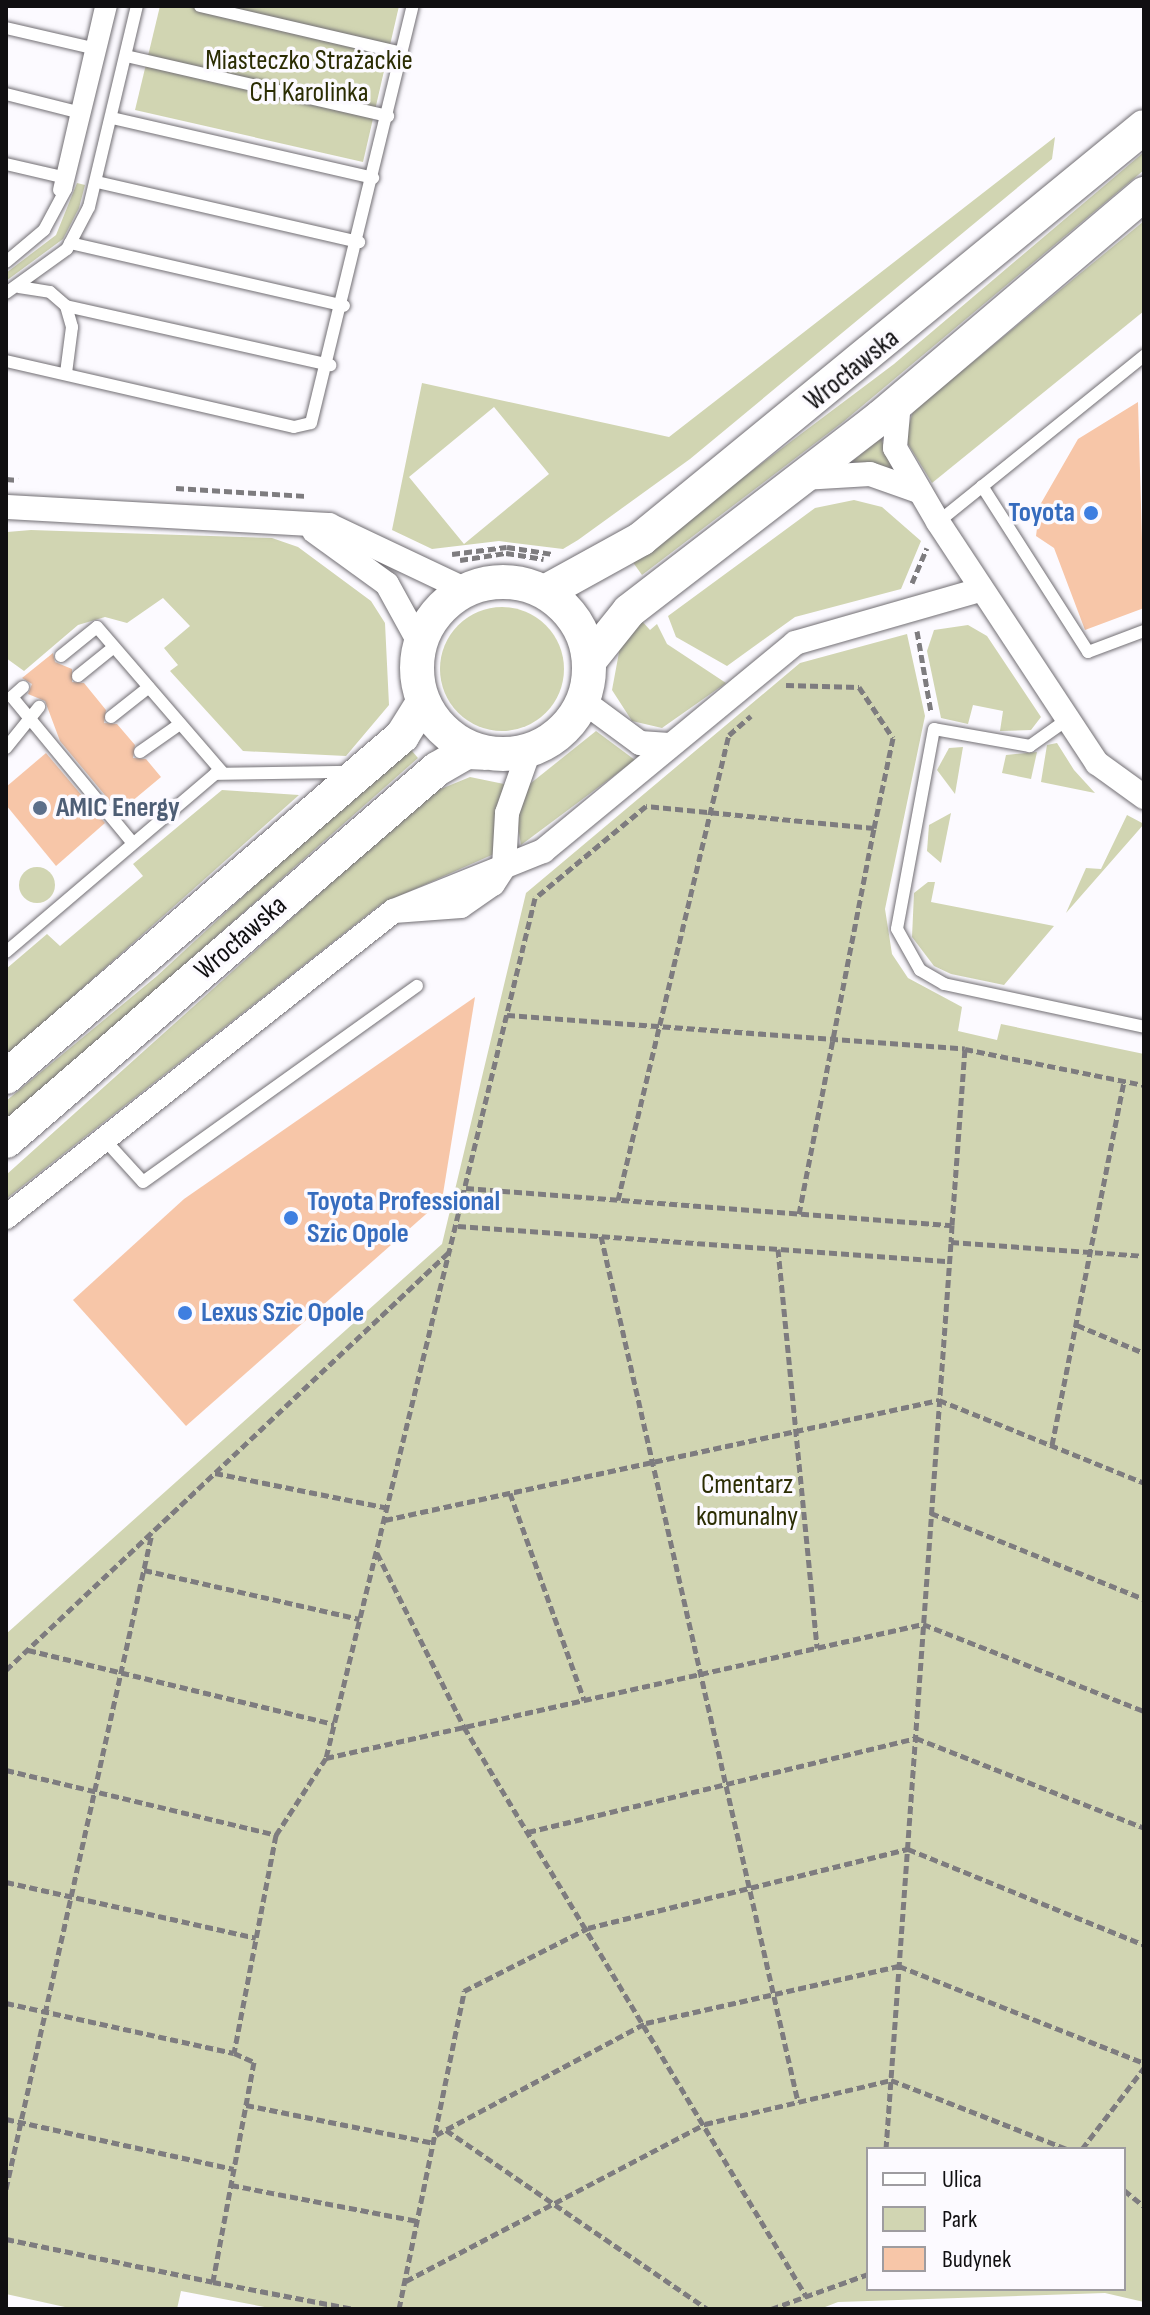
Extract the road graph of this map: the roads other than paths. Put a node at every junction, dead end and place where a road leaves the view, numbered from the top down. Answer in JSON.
{"nodes":[{"id":1,"x":101,"y":6,"type":"edge"},
{"id":2,"x":111,"y":6,"type":"edge"},
{"id":3,"x":200,"y":6,"type":"edge"},
{"id":4,"x":413,"y":6,"type":"edge"},
{"id":5,"x":137,"y":10,"type":"edge"},
{"id":6,"x":6,"y":28,"type":"edge"},
{"id":7,"x":92,"y":48,"type":"junction"},
{"id":8,"x":402,"y":53,"type":"junction"},
{"id":9,"x":126,"y":56,"type":"junction"},
{"id":10,"x":6,"y":94,"type":"edge"},
{"id":11,"x":77,"y":112,"type":"junction"},
{"id":12,"x":388,"y":116,"type":"junction"},
{"id":13,"x":112,"y":118,"type":"junction"},
{"id":14,"x":1144,"y":127,"type":"edge"},
{"id":15,"x":6,"y":164,"type":"edge"},
{"id":16,"x":62,"y":177,"type":"junction"},
{"id":17,"x":373,"y":178,"type":"junction"},
{"id":18,"x":97,"y":182,"type":"junction"},
{"id":19,"x":1144,"y":194,"type":"edge"},
{"id":20,"x":53,"y":215,"type":"junction"},
{"id":21,"x":359,"y":242,"type":"junction"},
{"id":22,"x":70,"y":243,"type":"junction"},
{"id":23,"x":6,"y":262,"type":"edge"},
{"id":24,"x":11,"y":290,"type":"edge"},
{"id":25,"x":66,"y":306,"type":"junction"},
{"id":26,"x":344,"y":306,"type":"junction"},
{"id":27,"x":1143,"y":360,"type":"edge"},
{"id":28,"x":6,"y":361,"type":"edge"},
{"id":29,"x":330,"y":365,"type":"junction"},
{"id":30,"x":66,"y":373,"type":"junction"},
{"id":31,"x":899,"y":402,"type":"junction"},
{"id":32,"x":803,"y":478,"type":"junction"},
{"id":33,"x":982,"y":486,"type":"junction"},
{"id":34,"x":918,"y":491,"type":"junction"},
{"id":35,"x":6,"y":507,"type":"edge"},
{"id":36,"x":298,"y":521,"type":"junction"},
{"id":37,"x":930,"y":527,"type":"junction"},
{"id":38,"x":466,"y":590,"type":"junction"},
{"id":39,"x":980,"y":590,"type":"junction"},
{"id":40,"x":545,"y":592,"type":"junction"},
{"id":41,"x":1144,"y":631,"type":"edge"},
{"id":42,"x":420,"y":644,"type":"junction"},
{"id":43,"x":114,"y":647,"type":"junction"},
{"id":44,"x":61,"y":656,"type":"dead end"},
{"id":45,"x":589,"y":661,"type":"junction"},
{"id":46,"x":78,"y":676,"type":"dead end"},
{"id":47,"x":23,"y":687,"type":"dead end"},
{"id":48,"x":149,"y":687,"type":"junction"},
{"id":49,"x":583,"y":701,"type":"junction"},
{"id":50,"x":423,"y":702,"type":"junction"},
{"id":51,"x":39,"y":707,"type":"dead end"},
{"id":52,"x":28,"y":716,"type":"junction"},
{"id":53,"x":111,"y":717,"type":"dead end"},
{"id":54,"x":1068,"y":719,"type":"junction"},
{"id":55,"x":180,"y":724,"type":"junction"},
{"id":56,"x":669,"y":745,"type":"junction"},
{"id":57,"x":6,"y":748,"type":"edge"},
{"id":58,"x":73,"y":748,"type":"dead end"},
{"id":59,"x":529,"y":751,"type":"junction"},
{"id":60,"x":140,"y":752,"type":"dead end"},
{"id":61,"x":484,"y":753,"type":"junction"},
{"id":62,"x":62,"y":757,"type":"junction"},
{"id":63,"x":365,"y":769,"type":"junction"},
{"id":64,"x":222,"y":772,"type":"junction"},
{"id":65,"x":101,"y":782,"type":"dead end"},
{"id":66,"x":90,"y":791,"type":"junction"},
{"id":67,"x":1144,"y":797,"type":"edge"},
{"id":68,"x":131,"y":841,"type":"junction"},
{"id":69,"x":504,"y":867,"type":"junction"},
{"id":70,"x":6,"y":952,"type":"edge"},
{"id":71,"x":417,"y":986,"type":"dead end"},
{"id":72,"x":1144,"y":1027,"type":"edge"},
{"id":73,"x":6,"y":1077,"type":"edge"},
{"id":74,"x":103,"y":1138,"type":"junction"},
{"id":75,"x":6,"y":1141,"type":"edge"},
{"id":76,"x":6,"y":1217,"type":"edge"}],
"edges":[{"from":1,"to":7,"type":"lane"},
{"from":2,"to":20,"type":"lane"},
{"from":3,"to":8,"type":"lane"},
{"from":4,"to":8,"type":"lane"},
{"from":5,"to":9,"type":"lane"},
{"from":6,"to":7,"type":"lane"},
{"from":7,"to":11,"type":"lane"},
{"from":8,"to":12,"type":"lane"},
{"from":9,"to":12,"type":"lane"},
{"from":9,"to":13,"type":"lane"},
{"from":10,"to":11,"type":"lane"},
{"from":11,"to":16,"type":"lane"},
{"from":12,"to":17,"type":"lane"},
{"from":13,"to":17,"type":"lane"},
{"from":13,"to":18,"type":"lane"},
{"from":14,"to":40,"type":"main road","name":"Wrocławska"},
{"from":15,"to":16,"type":"lane"},
{"from":16,"to":20,"type":"lane"},
{"from":17,"to":21,"type":"lane"},
{"from":18,"to":21,"type":"lane"},
{"from":18,"to":22,"type":"lane"},
{"from":19,"to":31,"type":"main road","name":"Wrocławska"},
{"from":20,"to":23,"type":"lane"},
{"from":21,"to":26,"type":"lane"},
{"from":22,"to":24,"type":"lane"},
{"from":22,"to":26,"type":"lane"},
{"from":24,"to":25,"type":"lane"},
{"from":25,"to":29,"type":"lane"},
{"from":25,"to":30,"type":"lane"},
{"from":26,"to":29,"type":"lane"},
{"from":27,"to":33,"type":"lane"},
{"from":28,"to":30,"type":"lane"},
{"from":29,"to":30,"type":"lane"},
{"from":31,"to":32,"type":"main road","name":"Wrocławska"},
{"from":31,"to":34,"type":"street"},
{"from":32,"to":34,"type":"street"},
{"from":32,"to":45,"type":"main road","name":"Wrocławska"},
{"from":33,"to":37,"type":"lane"},
{"from":33,"to":41,"type":"lane"},
{"from":34,"to":37,"type":"street"},
{"from":35,"to":36,"type":"street"},
{"from":36,"to":38,"type":"street"},
{"from":36,"to":42,"type":"street"},
{"from":37,"to":39,"type":"street"},
{"from":38,"to":40,"type":"main road"},
{"from":38,"to":42,"type":"main road"},
{"from":39,"to":54,"type":"street"},
{"from":39,"to":56,"type":"street"},
{"from":40,"to":45,"type":"main road"},
{"from":42,"to":50,"type":"main road"},
{"from":43,"to":44,"type":"lane"},
{"from":43,"to":46,"type":"lane"},
{"from":43,"to":48,"type":"lane"},
{"from":45,"to":49,"type":"main road"},
{"from":47,"to":52,"type":"lane"},
{"from":48,"to":53,"type":"lane"},
{"from":48,"to":55,"type":"lane"},
{"from":49,"to":56,"type":"street"},
{"from":49,"to":59,"type":"main road"},
{"from":50,"to":61,"type":"main road"},
{"from":50,"to":63,"type":"main road","name":"Wrocławska"},
{"from":51,"to":52,"type":"lane"},
{"from":52,"to":57,"type":"lane"},
{"from":52,"to":62,"type":"lane"},
{"from":54,"to":67,"type":"street"},
{"from":54,"to":72,"type":"lane"},
{"from":55,"to":60,"type":"lane"},
{"from":55,"to":64,"type":"lane"},
{"from":56,"to":69,"type":"street"},
{"from":58,"to":62,"type":"lane"},
{"from":59,"to":61,"type":"main road"},
{"from":59,"to":69,"type":"street"},
{"from":61,"to":75,"type":"main road","name":"Wrocławska"},
{"from":62,"to":66,"type":"lane"},
{"from":63,"to":64,"type":"lane"},
{"from":63,"to":73,"type":"main road","name":"Wrocławska"},
{"from":64,"to":68,"type":"lane"},
{"from":65,"to":66,"type":"lane"},
{"from":66,"to":68,"type":"lane"},
{"from":68,"to":70,"type":"lane"},
{"from":69,"to":74,"type":"street"},
{"from":71,"to":74,"type":"lane"},
{"from":74,"to":76,"type":"street"}]}
